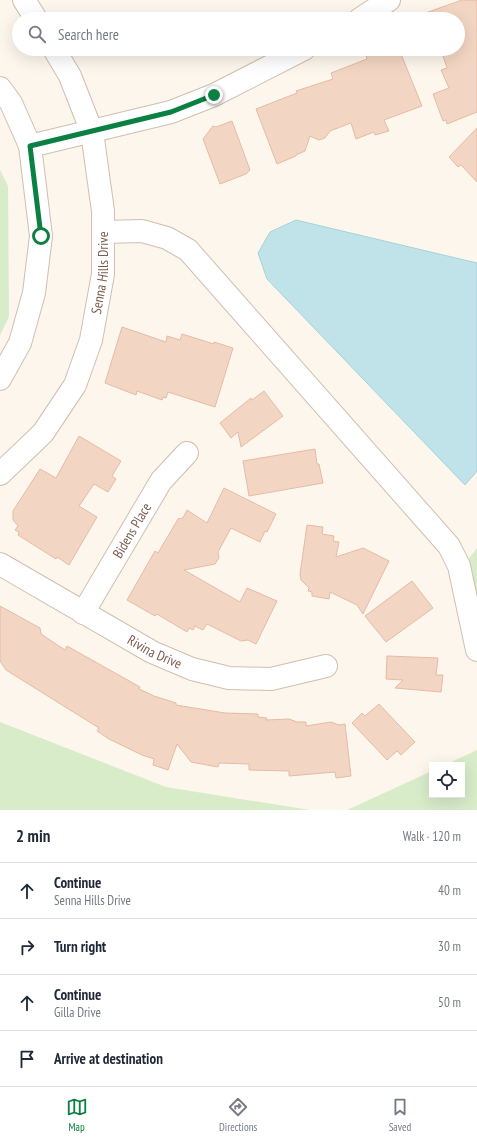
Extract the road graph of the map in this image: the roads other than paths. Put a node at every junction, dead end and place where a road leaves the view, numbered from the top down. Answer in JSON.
{"nodes":[{"id":1,"x":24,"y":0,"type":"edge"},
{"id":2,"x":389,"y":0,"type":"edge"},
{"id":3,"x":32,"y":12,"type":"edge"},
{"id":4,"x":371,"y":12,"type":"edge"},
{"id":5,"x":58,"y":56,"type":"edge"},
{"id":6,"x":290,"y":56,"type":"edge"},
{"id":7,"x":0,"y":88,"type":"edge"},
{"id":8,"x":92,"y":132,"type":"junction"},
{"id":9,"x":30,"y":146,"type":"junction"},
{"id":10,"x":103,"y":232,"type":"junction"},
{"id":11,"x":0,"y":378,"type":"edge"},
{"id":12,"x":187,"y":453,"type":"dead end"},
{"id":13,"x":0,"y":474,"type":"edge"},
{"id":14,"x":0,"y":564,"type":"edge"},
{"id":15,"x":83,"y":613,"type":"junction"},
{"id":16,"x":477,"y":650,"type":"edge"},
{"id":17,"x":326,"y":666,"type":"dead end"}],
"edges":[{"from":1,"to":3,"type":"street"},
{"from":2,"to":4,"type":"street"},
{"from":5,"to":8,"type":"street","name":"Senna Hills Drive"},
{"from":6,"to":8,"type":"street"},
{"from":7,"to":9,"type":"street"},
{"from":8,"to":9,"type":"street"},
{"from":8,"to":10,"type":"street","name":"Senna Hills Drive"},
{"from":9,"to":11,"type":"street"},
{"from":10,"to":13,"type":"street","name":"Senna Hills Drive"},
{"from":10,"to":16,"type":"street"},
{"from":12,"to":15,"type":"street","name":"Bidens Place"},
{"from":14,"to":15,"type":"street","name":"Rivina Drive"},
{"from":15,"to":17,"type":"street","name":"Rivina Drive"}]}
